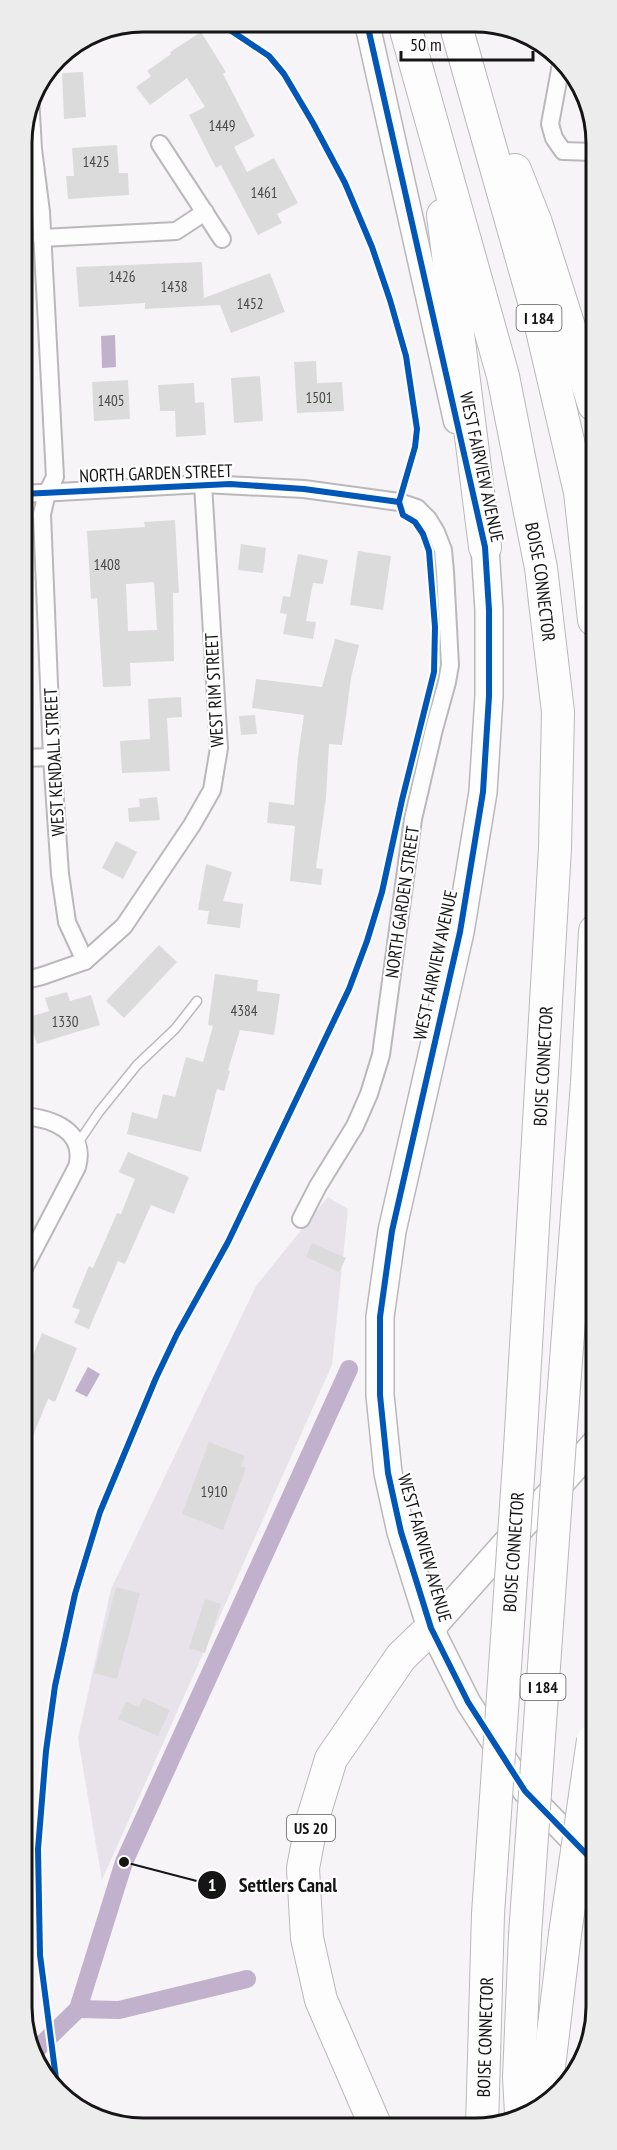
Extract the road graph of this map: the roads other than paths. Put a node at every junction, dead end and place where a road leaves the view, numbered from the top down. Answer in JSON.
{"nodes":[{"id":1,"x":369,"y":32,"type":"edge"},
{"id":2,"x":406,"y":32,"type":"edge"},
{"id":3,"x":458,"y":32,"type":"edge"},
{"id":4,"x":460,"y":32,"type":"edge"},
{"id":5,"x":560,"y":71,"type":"edge"},
{"id":6,"x":430,"y":118,"type":"junction"},
{"id":7,"x":32,"y":134,"type":"edge"},
{"id":8,"x":160,"y":144,"type":"dead end"},
{"id":9,"x":586,"y":151,"type":"edge"},
{"id":10,"x":205,"y":212,"type":"junction"},
{"id":11,"x":42,"y":238,"type":"junction"},
{"id":12,"x":222,"y":239,"type":"dead end"},
{"id":13,"x":586,"y":379,"type":"edge"},
{"id":14,"x":203,"y":484,"type":"junction"},
{"id":15,"x":47,"y":492,"type":"junction"},
{"id":16,"x":32,"y":493,"type":"edge"},
{"id":17,"x":586,"y":545,"type":"edge"},
{"id":18,"x":485,"y":548,"type":"junction"},
{"id":19,"x":52,"y":757,"type":"junction"},
{"id":20,"x":32,"y":758,"type":"edge"},
{"id":21,"x":85,"y":961,"type":"junction"},
{"id":22,"x":32,"y":978,"type":"edge"},
{"id":23,"x":197,"y":1001,"type":"dead end"},
{"id":24,"x":585,"y":1103,"type":"edge"},
{"id":25,"x":32,"y":1118,"type":"edge"},
{"id":26,"x":78,"y":1143,"type":"junction"},
{"id":27,"x":301,"y":1219,"type":"dead end"},
{"id":28,"x":32,"y":1253,"type":"edge"},
{"id":29,"x":585,"y":1455,"type":"edge"},
{"id":30,"x":431,"y":1628,"type":"junction"},
{"id":31,"x":585,"y":1795,"type":"edge"},
{"id":32,"x":585,"y":1853,"type":"edge"},
{"id":33,"x":546,"y":2093,"type":"edge"},
{"id":34,"x":521,"y":2108,"type":"edge"},
{"id":35,"x":372,"y":2118,"type":"edge"},
{"id":36,"x":482,"y":2118,"type":"edge"}],
"edges":[{"from":1,"to":18,"type":"main road","name":"WEST FAIRVIEW AVENUE"},
{"from":2,"to":6,"type":"highway","name":"BOISE CONNECTOR","number":"I 184"},
{"from":3,"to":17,"type":"highway","number":"I 184"},
{"from":4,"to":13,"type":"highway"},
{"from":5,"to":9,"type":"street"},
{"from":6,"to":18,"type":"highway"},
{"from":6,"to":36,"type":"highway","name":"BOISE CONNECTOR","number":"I 184","bridge":true},
{"from":7,"to":11,"type":"street","name":"WEST KENDALL STREET"},
{"from":8,"to":10,"type":"street"},
{"from":10,"to":11,"type":"street"},
{"from":10,"to":12,"type":"street"},
{"from":11,"to":15,"type":"street","name":"WEST KENDALL STREET"},
{"from":14,"to":15,"type":"street","name":"NORTH GARDEN STREET"},
{"from":14,"to":21,"type":"street","name":"WEST RIM STREET"},
{"from":14,"to":27,"type":"street","name":"NORTH GARDEN STREET"},
{"from":15,"to":16,"type":"street","name":"NORTH GARDEN STREET"},
{"from":15,"to":19,"type":"street","name":"WEST KENDALL STREET"},
{"from":18,"to":30,"type":"main road","name":"WEST FAIRVIEW AVENUE"},
{"from":19,"to":20,"type":"street"},
{"from":19,"to":21,"type":"street","name":"WEST KENDALL STREET"},
{"from":21,"to":22,"type":"street"},
{"from":23,"to":26,"type":"lane"},
{"from":24,"to":34,"type":"highway","name":"BOISE CONNECTOR","number":"I 184","bridge":true},
{"from":25,"to":26,"type":"street"},
{"from":26,"to":28,"type":"street"},
{"from":29,"to":30,"type":"main road","number":"US 20"},
{"from":30,"to":32,"type":"main road","name":"WEST FAIRVIEW AVENUE"},
{"from":30,"to":35,"type":"highway","number":"US 20"},
{"from":31,"to":33,"type":"highway","bridge":true}]}
